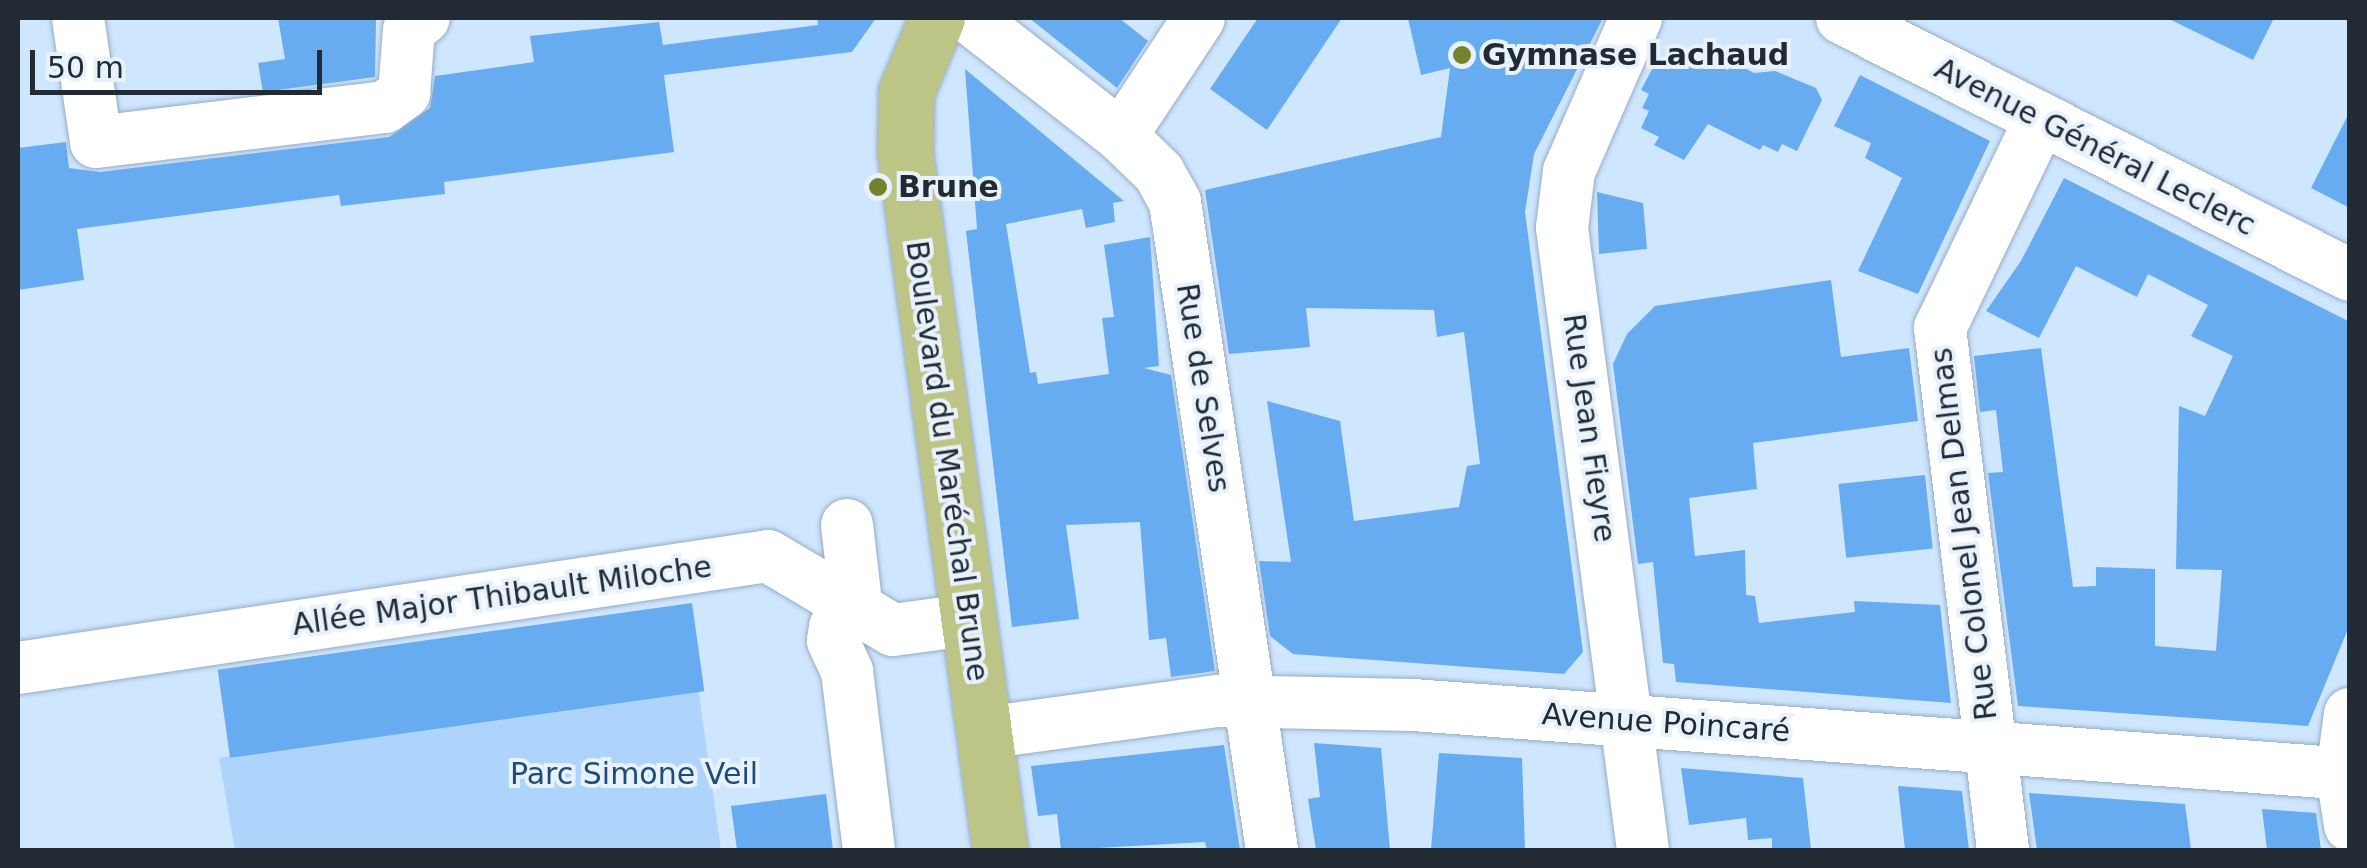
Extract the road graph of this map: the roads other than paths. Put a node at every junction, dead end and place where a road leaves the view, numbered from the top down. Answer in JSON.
{"nodes":[{"id":1,"x":78,"y":18,"type":"edge"},
{"id":2,"x":424,"y":18,"type":"edge"},
{"id":3,"x":937,"y":18,"type":"edge"},
{"id":4,"x":970,"y":18,"type":"edge"},
{"id":5,"x":1199,"y":18,"type":"edge"},
{"id":6,"x":1636,"y":18,"type":"edge"},
{"id":7,"x":1842,"y":18,"type":"edge"},
{"id":8,"x":2040,"y":120,"type":"junction"},
{"id":9,"x":1121,"y":136,"type":"junction"},
{"id":10,"x":2350,"y":275,"type":"edge"},
{"id":11,"x":847,"y":525,"type":"dead end"},
{"id":12,"x":968,"y":620,"type":"junction"},
{"id":13,"x":875,"y":621,"type":"junction"},
{"id":14,"x":18,"y":668,"type":"edge"},
{"id":15,"x":1250,"y":701,"type":"junction"},
{"id":16,"x":2350,"y":714,"type":"edge"},
{"id":17,"x":1627,"y":719,"type":"junction"},
{"id":18,"x":984,"y":733,"type":"junction"},
{"id":19,"x":1989,"y":746,"type":"junction"},
{"id":20,"x":2346,"y":774,"type":"edge"},
{"id":21,"x":2350,"y":825,"type":"edge"},
{"id":22,"x":869,"y":850,"type":"edge"},
{"id":23,"x":1000,"y":850,"type":"edge"},
{"id":24,"x":1272,"y":850,"type":"edge"},
{"id":25,"x":1643,"y":850,"type":"edge"},
{"id":26,"x":2003,"y":850,"type":"edge"}],
"edges":[{"from":1,"to":2,"type":"street"},
{"from":3,"to":12,"type":"main road","name":"Boulevard du Maréchal Brune"},
{"from":4,"to":9,"type":"street","name":"Rue de Selves"},
{"from":5,"to":9,"type":"street"},
{"from":6,"to":17,"type":"street","name":"Rue Jean Fieyre"},
{"from":7,"to":8,"type":"street","name":"Avenue Général Leclerc"},
{"from":8,"to":10,"type":"street","name":"Avenue Général Leclerc"},
{"from":8,"to":19,"type":"street","name":"Rue Colonel Jean Delmas"},
{"from":9,"to":15,"type":"street","name":"Rue de Selves"},
{"from":11,"to":13,"type":"street"},
{"from":12,"to":13,"type":"street"},
{"from":12,"to":18,"type":"main road","name":"Boulevard du Maréchal Brune"},
{"from":13,"to":14,"type":"street","name":"Allée Major Thibault Miloche"},
{"from":13,"to":22,"type":"street"},
{"from":15,"to":17,"type":"street","name":"Avenue Poincaré"},
{"from":15,"to":18,"type":"street","name":"Avenue Poincaré"},
{"from":15,"to":24,"type":"street","name":"Rue de Selves"},
{"from":16,"to":20,"type":"street"},
{"from":17,"to":19,"type":"street","name":"Avenue Poincaré"},
{"from":17,"to":25,"type":"street","name":"Rue Jean Fieyre"},
{"from":18,"to":23,"type":"main road","name":"Boulevard du Maréchal Brune"},
{"from":19,"to":20,"type":"street","name":"Avenue Poincaré"},
{"from":19,"to":26,"type":"street","name":"Rue Colonel Jean Delmas"},
{"from":20,"to":21,"type":"street"}]}
